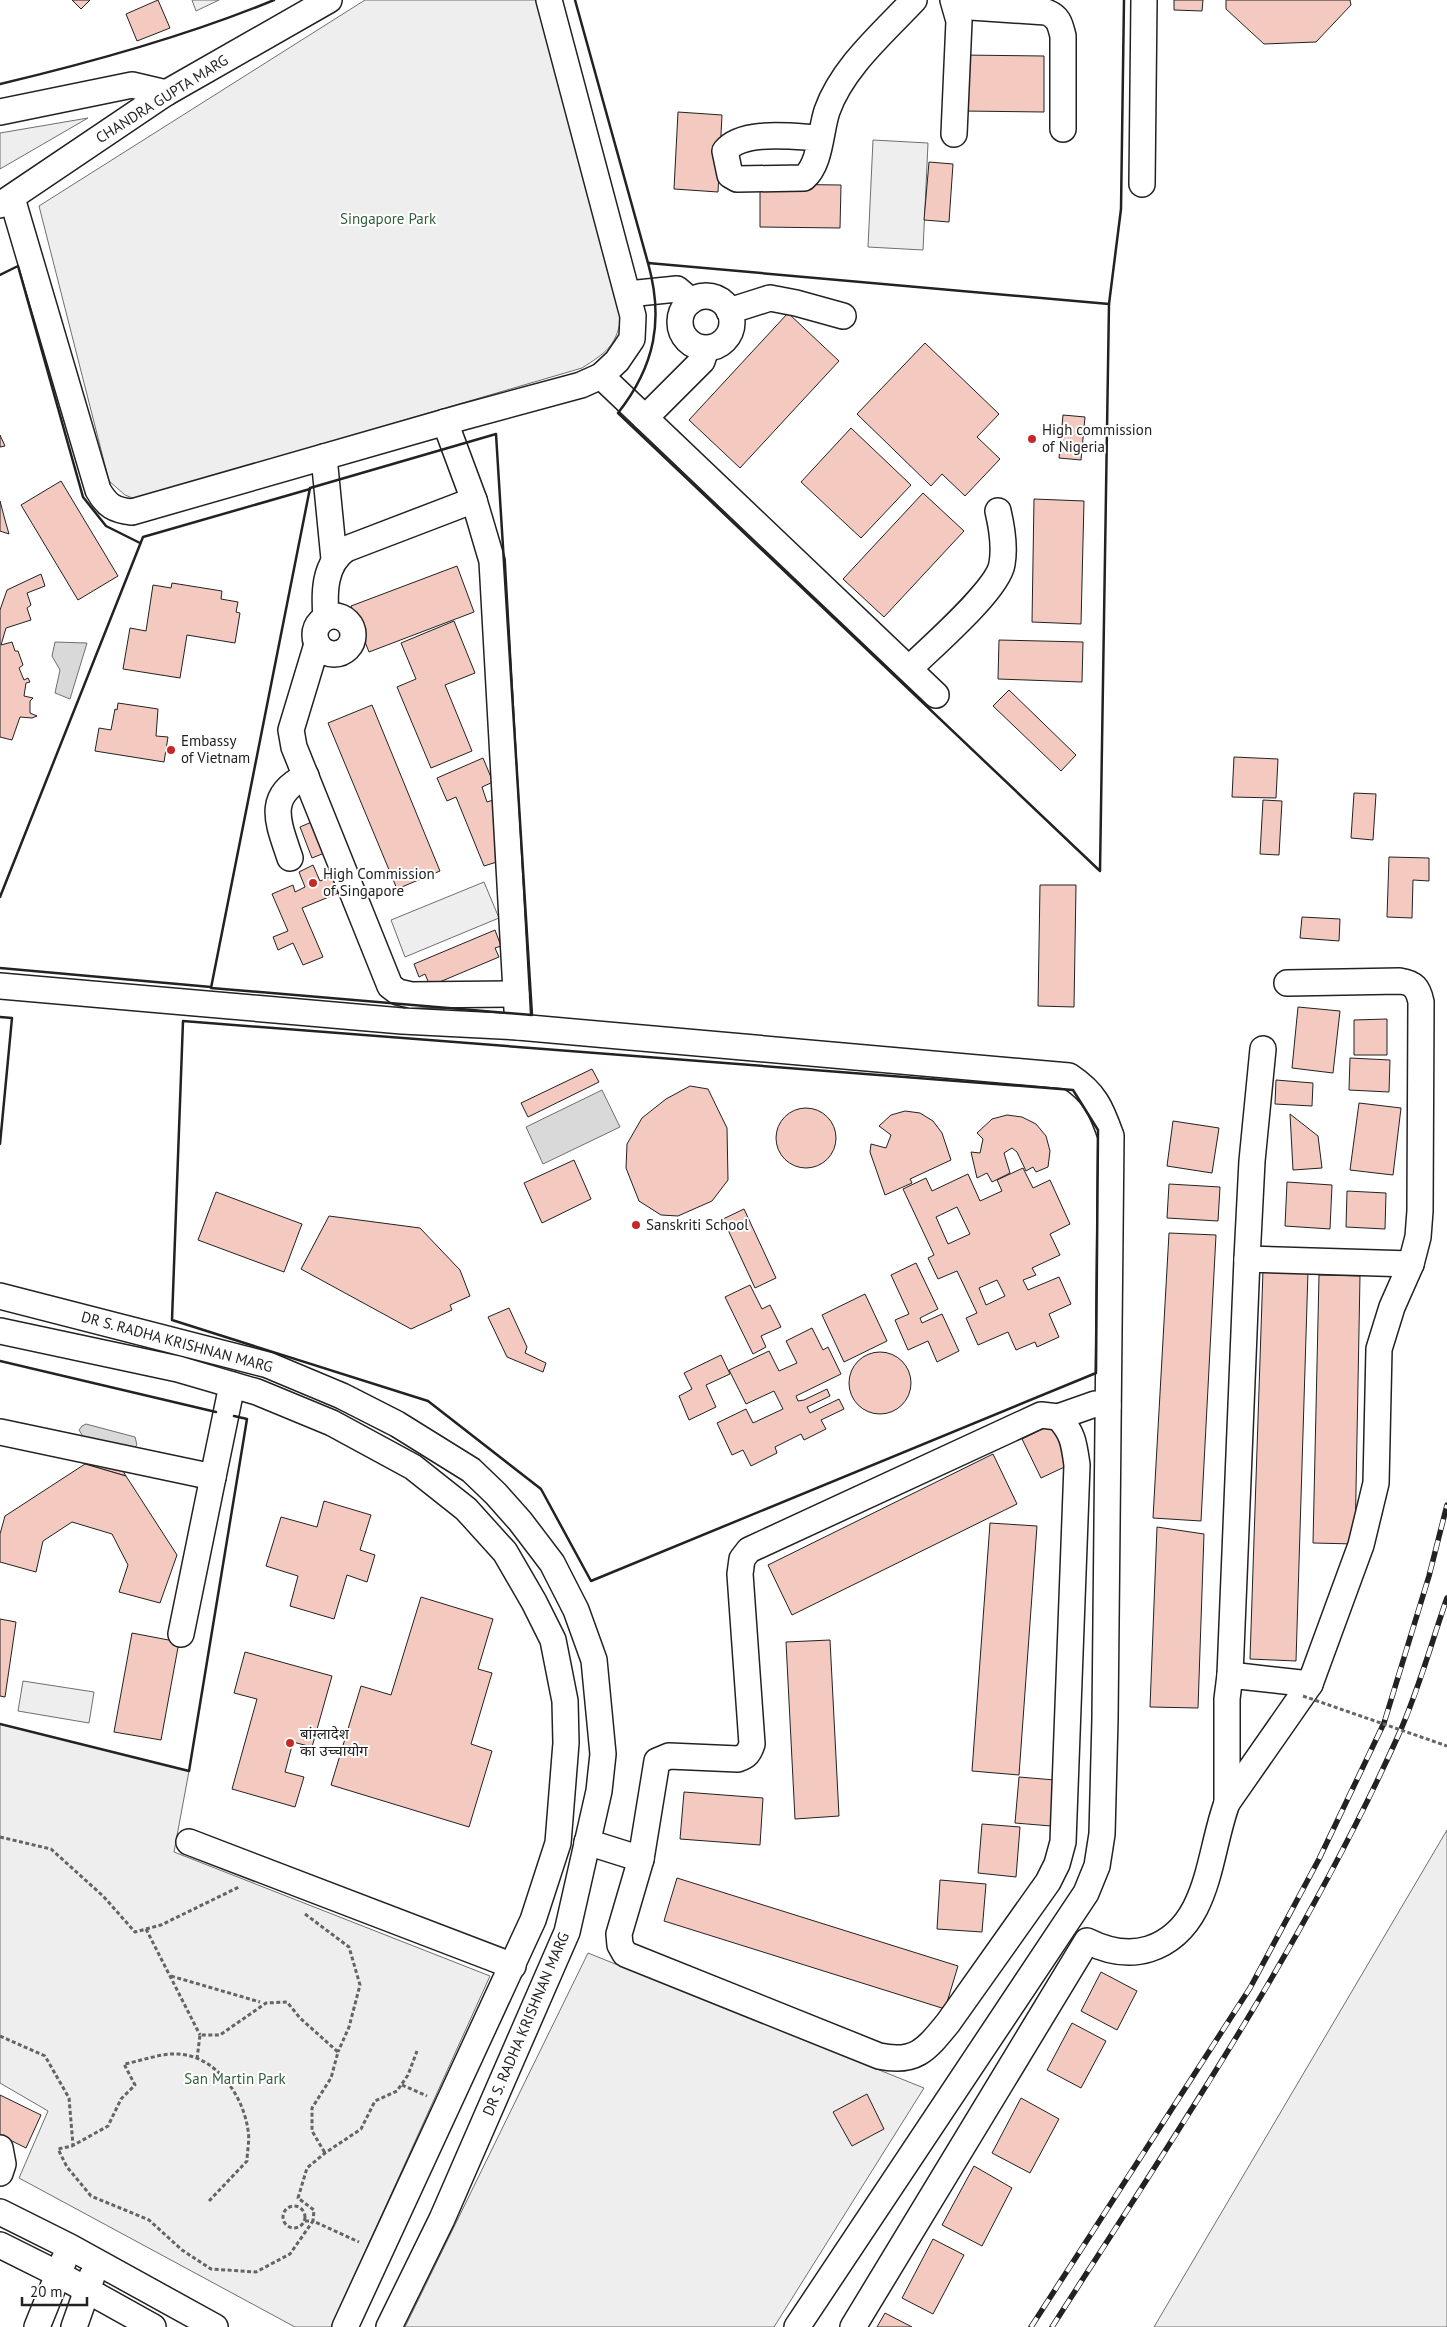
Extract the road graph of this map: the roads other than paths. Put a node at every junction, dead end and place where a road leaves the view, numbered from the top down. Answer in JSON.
{"nodes":[{"id":1,"x":329,"y":0,"type":"edge"},
{"id":2,"x":549,"y":0,"type":"edge"},
{"id":3,"x":914,"y":0,"type":"edge"},
{"id":4,"x":1144,"y":0,"type":"edge"},
{"id":5,"x":955,"y":3,"type":"edge"},
{"id":6,"x":1060,"y":11,"type":"edge"},
{"id":7,"x":166,"y":93,"type":"junction"},
{"id":8,"x":0,"y":112,"type":"edge"},
{"id":9,"x":1063,"y":129,"type":"dead end"},
{"id":10,"x":954,"y":134,"type":"dead end"},
{"id":11,"x":821,"y":138,"type":"dead end"},
{"id":12,"x":1142,"y":184,"type":"dead end"},
{"id":13,"x":6,"y":201,"type":"edge"},
{"id":14,"x":628,"y":294,"type":"junction"},
{"id":15,"x":691,"y":301,"type":"junction"},
{"id":16,"x":729,"y":311,"type":"junction"},
{"id":17,"x":843,"y":316,"type":"dead end"},
{"id":18,"x":706,"y":348,"type":"junction"},
{"id":19,"x":601,"y":376,"type":"junction"},
{"id":20,"x":645,"y":418,"type":"junction"},
{"id":21,"x":445,"y":422,"type":"junction"},
{"id":22,"x":324,"y":457,"type":"junction"},
{"id":23,"x":474,"y":500,"type":"junction"},
{"id":24,"x":998,"y":511,"type":"dead end"},
{"id":25,"x":334,"y":559,"type":"junction"},
{"id":26,"x":326,"y":617,"type":"junction"},
{"id":27,"x":317,"y":644,"type":"junction"},
{"id":28,"x":909,"y":669,"type":"junction"},
{"id":29,"x":936,"y":695,"type":"dead end"},
{"id":30,"x":306,"y":776,"type":"junction"},
{"id":31,"x":290,"y":858,"type":"dead end"},
{"id":32,"x":1287,"y":983,"type":"dead end"},
{"id":33,"x":0,"y":986,"type":"edge"},
{"id":34,"x":516,"y":994,"type":"junction"},
{"id":35,"x":518,"y":1027,"type":"junction"},
{"id":36,"x":1263,"y":1050,"type":"dead end"},
{"id":37,"x":1247,"y":1258,"type":"junction"},
{"id":38,"x":1411,"y":1264,"type":"junction"},
{"id":39,"x":0,"y":1296,"type":"edge"},
{"id":40,"x":0,"y":1331,"type":"edge"},
{"id":41,"x":268,"y":1364,"type":"junction"},
{"id":42,"x":232,"y":1385,"type":"junction"},
{"id":43,"x":257,"y":1392,"type":"junction"},
{"id":44,"x":1108,"y":1406,"type":"junction"},
{"id":45,"x":1058,"y":1417,"type":"junction"},
{"id":46,"x":0,"y":1432,"type":"edge"},
{"id":47,"x":213,"y":1477,"type":"junction"},
{"id":48,"x":520,"y":1520,"type":"junction"},
{"id":49,"x":494,"y":1540,"type":"junction"},
{"id":50,"x":181,"y":1634,"type":"dead end"},
{"id":51,"x":1230,"y":1675,"type":"junction"},
{"id":52,"x":1306,"y":1690,"type":"junction"},
{"id":53,"x":1227,"y":1803,"type":"junction"},
{"id":54,"x":189,"y":1842,"type":"dead end"},
{"id":55,"x":587,"y":1842,"type":"junction"},
{"id":56,"x":640,"y":1859,"type":"junction"},
{"id":57,"x":534,"y":1920,"type":"junction"},
{"id":58,"x":1066,"y":1924,"type":"junction"},
{"id":59,"x":567,"y":1932,"type":"junction"},
{"id":60,"x":1087,"y":1941,"type":"junction"},
{"id":61,"x":513,"y":1966,"type":"junction"},
{"id":62,"x":0,"y":2148,"type":"edge"},
{"id":63,"x":0,"y":2173,"type":"edge"},
{"id":64,"x":0,"y":2212,"type":"edge"},
{"id":65,"x":0,"y":2245,"type":"edge"},
{"id":66,"x":70,"y":2247,"type":"junction"},
{"id":67,"x":98,"y":2262,"type":"junction"},
{"id":68,"x":58,"y":2274,"type":"junction"},
{"id":69,"x":87,"y":2290,"type":"junction"},
{"id":70,"x":37,"y":2327,"type":"edge"},
{"id":71,"x":74,"y":2327,"type":"edge"},
{"id":72,"x":153,"y":2327,"type":"edge"},
{"id":73,"x":215,"y":2327,"type":"edge"},
{"id":74,"x":345,"y":2327,"type":"edge"},
{"id":75,"x":389,"y":2327,"type":"edge"},
{"id":76,"x":797,"y":2327,"type":"edge"},
{"id":77,"x":853,"y":2327,"type":"edge"}],
"edges":[{"from":1,"to":7,"type":"street","name":"CHANDRA GUPTA MARG"},
{"from":2,"to":14,"type":"street"},
{"from":3,"to":11,"type":"street"},
{"from":4,"to":12,"type":"street"},
{"from":5,"to":6,"type":"street"},
{"from":5,"to":10,"type":"street"},
{"from":6,"to":9,"type":"street"},
{"from":7,"to":8,"type":"street"},
{"from":7,"to":13,"type":"street","name":"CHANDRA GUPTA MARG"},
{"from":13,"to":22,"type":"street"},
{"from":14,"to":15,"type":"street"},
{"from":14,"to":19,"type":"street"},
{"from":15,"to":16,"type":"street"},
{"from":15,"to":18,"type":"street"},
{"from":16,"to":17,"type":"street"},
{"from":16,"to":18,"type":"street"},
{"from":18,"to":20,"type":"street"},
{"from":19,"to":20,"type":"street"},
{"from":19,"to":21,"type":"street"},
{"from":20,"to":28,"type":"street"},
{"from":21,"to":22,"type":"street"},
{"from":21,"to":23,"type":"street"},
{"from":22,"to":25,"type":"street"},
{"from":23,"to":25,"type":"street"},
{"from":23,"to":34,"type":"street"},
{"from":24,"to":28,"type":"street"},
{"from":25,"to":26,"type":"street"},
{"from":26,"to":27,"type":"street"},
{"from":26,"to":27,"type":"street"},
{"from":27,"to":30,"type":"street"},
{"from":28,"to":29,"type":"street"},
{"from":30,"to":31,"type":"street"},
{"from":30,"to":34,"type":"street"},
{"from":32,"to":38,"type":"street"},
{"from":33,"to":35,"type":"street"},
{"from":34,"to":35,"type":"street"},
{"from":35,"to":44,"type":"street"},
{"from":36,"to":37,"type":"street"},
{"from":37,"to":38,"type":"street"},
{"from":37,"to":51,"type":"street"},
{"from":38,"to":52,"type":"street"},
{"from":39,"to":41,"type":"street","name":"DR S. RADHA KRISHNAN MARG"},
{"from":40,"to":42,"type":"street","name":"DR S. RADHA KRISHNAN MARG"},
{"from":41,"to":43,"type":"street"},
{"from":41,"to":48,"type":"street","name":"DR S. RADHA KRISHNAN MARG"},
{"from":42,"to":43,"type":"street","name":"DR S. RADHA KRISHNAN MARG"},
{"from":42,"to":47,"type":"street"},
{"from":43,"to":49,"type":"street","name":"DR S. RADHA KRISHNAN MARG"},
{"from":44,"to":45,"type":"street"},
{"from":44,"to":58,"type":"street"},
{"from":45,"to":56,"type":"street"},
{"from":45,"to":56,"type":"street"},
{"from":46,"to":47,"type":"street"},
{"from":47,"to":50,"type":"street"},
{"from":48,"to":49,"type":"street"},
{"from":48,"to":55,"type":"street","name":"DR S. RADHA KRISHNAN MARG"},
{"from":49,"to":57,"type":"street","name":"DR S. RADHA KRISHNAN MARG"},
{"from":51,"to":52,"type":"street"},
{"from":51,"to":53,"type":"street"},
{"from":52,"to":53,"type":"street"},
{"from":53,"to":60,"type":"street"},
{"from":54,"to":61,"type":"street"},
{"from":55,"to":56,"type":"street"},
{"from":55,"to":59,"type":"street","name":"DR S. RADHA KRISHNAN MARG"},
{"from":57,"to":59,"type":"street"},
{"from":57,"to":61,"type":"street","name":"DR S. RADHA KRISHNAN MARG"},
{"from":58,"to":60,"type":"street"},
{"from":58,"to":76,"type":"street"},
{"from":59,"to":75,"type":"street","name":"DR S. RADHA KRISHNAN MARG"},
{"from":60,"to":77,"type":"street"},
{"from":61,"to":74,"type":"street","name":"DR S. RADHA KRISHNAN MARG"},
{"from":62,"to":63,"type":"street"},
{"from":64,"to":66,"type":"street"},
{"from":65,"to":68,"type":"street"},
{"from":66,"to":67,"type":"street"},
{"from":66,"to":68,"type":"street"},
{"from":67,"to":69,"type":"street"},
{"from":67,"to":73,"type":"street"},
{"from":68,"to":69,"type":"street"},
{"from":68,"to":70,"type":"street"},
{"from":69,"to":71,"type":"street"},
{"from":69,"to":72,"type":"street"}]}
